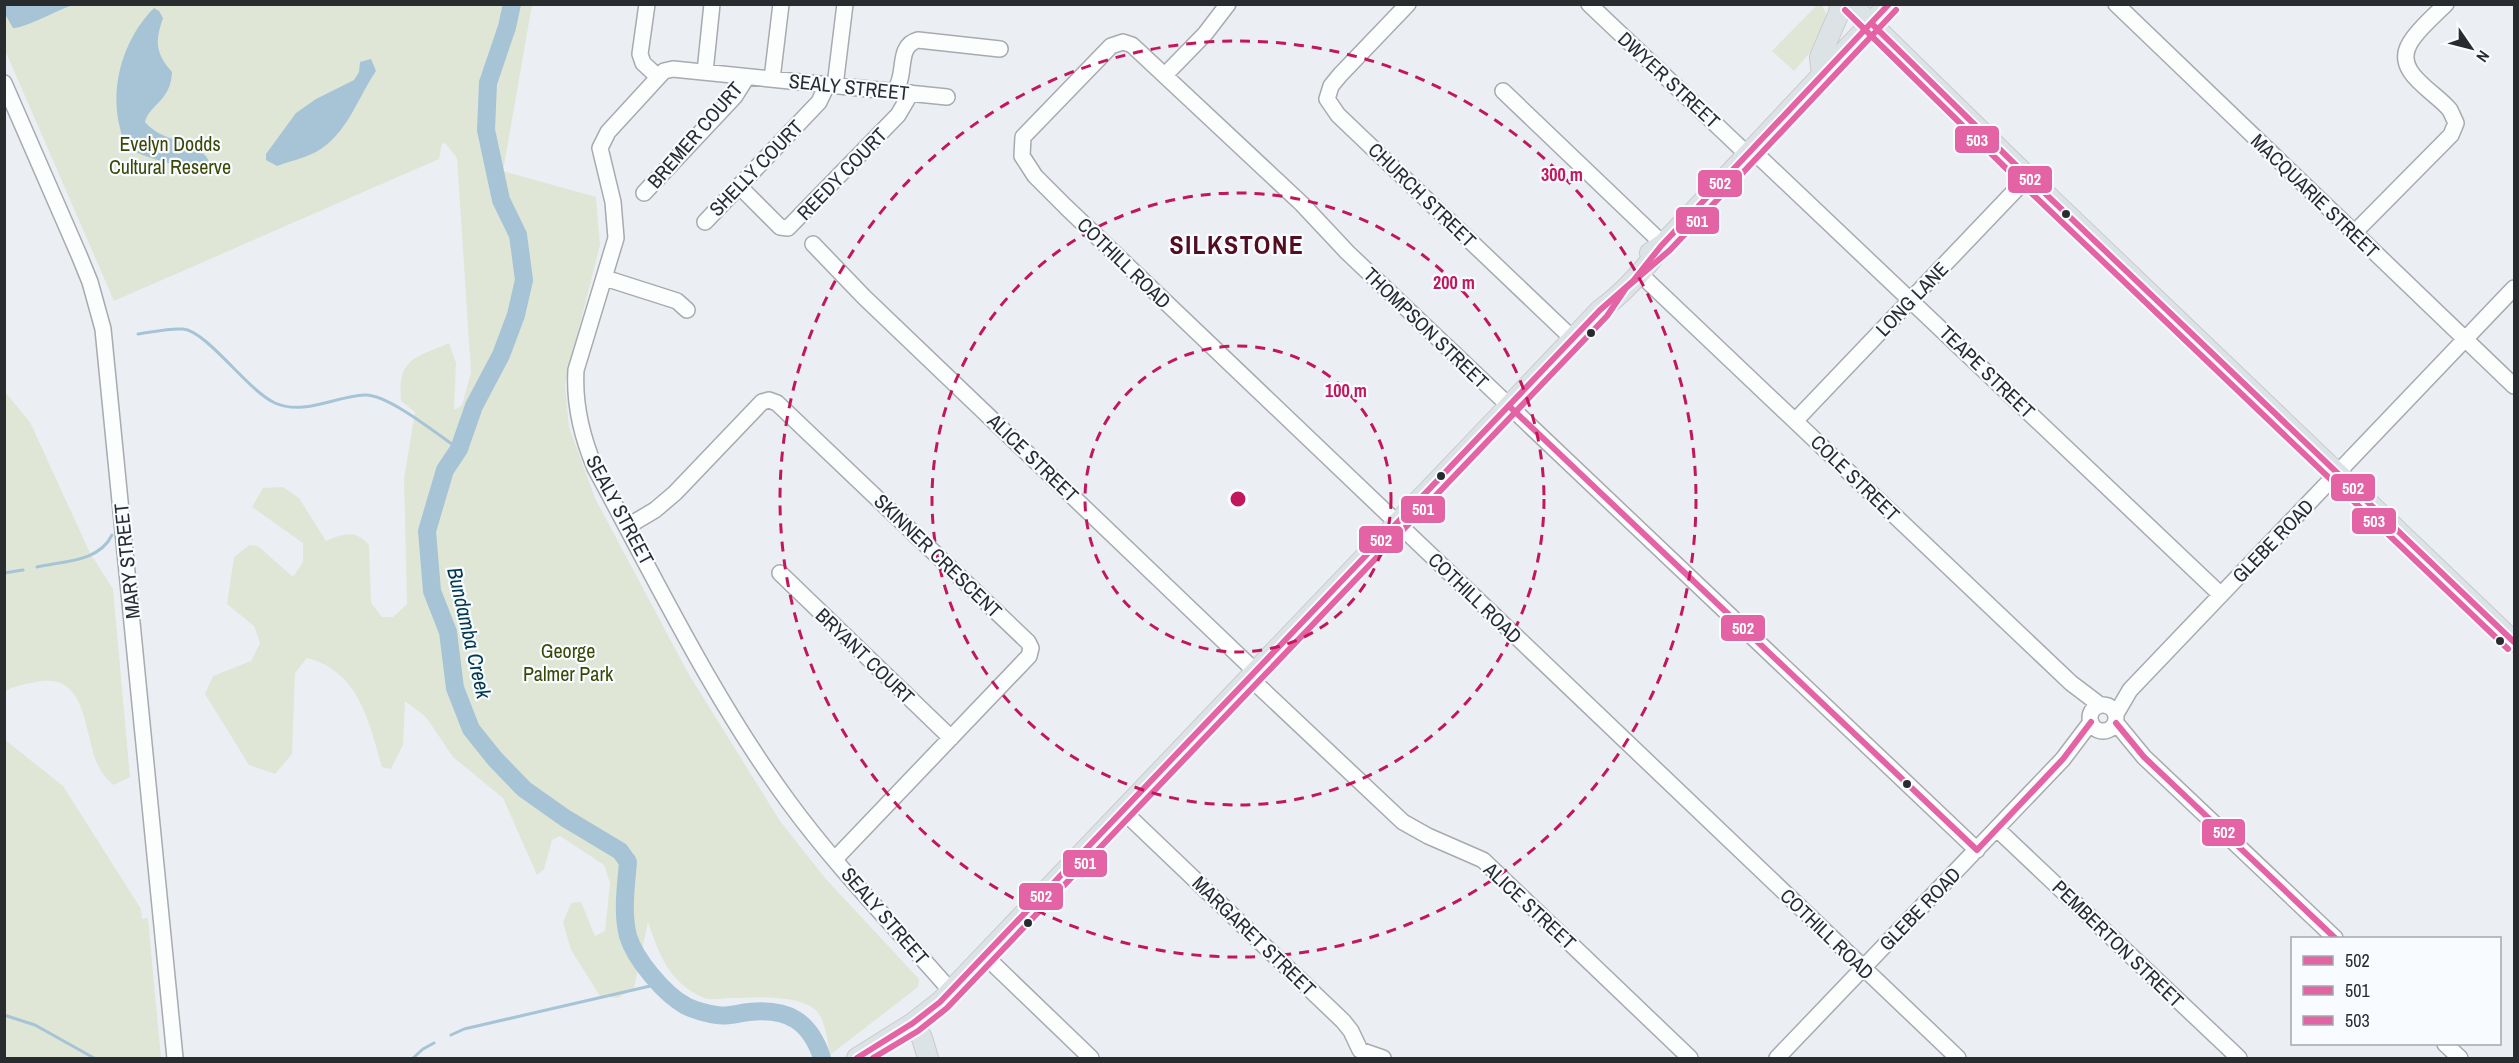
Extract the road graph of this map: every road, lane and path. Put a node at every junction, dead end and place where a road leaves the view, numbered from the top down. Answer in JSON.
{"nodes":[{"id":1,"x":647,"y":4,"type":"edge"},
{"id":2,"x":712,"y":4,"type":"edge"},
{"id":3,"x":781,"y":4,"type":"edge"},
{"id":4,"x":845,"y":4,"type":"edge"},
{"id":5,"x":1228,"y":4,"type":"edge"},
{"id":6,"x":1408,"y":4,"type":"edge"},
{"id":7,"x":1589,"y":4,"type":"edge"},
{"id":8,"x":1840,"y":4,"type":"edge"},
{"id":9,"x":1851,"y":4,"type":"edge"},
{"id":10,"x":1889,"y":4,"type":"edge"},
{"id":11,"x":2116,"y":4,"type":"edge"},
{"id":12,"x":2446,"y":4,"type":"edge"},
{"id":13,"x":1871,"y":23,"type":"junction"},
{"id":14,"x":1000,"y":49,"type":"dead end"},
{"id":15,"x":705,"y":72,"type":"junction"},
{"id":16,"x":1165,"y":75,"type":"junction"},
{"id":17,"x":1822,"y":75,"type":"junction"},
{"id":18,"x":747,"y":76,"type":"junction"},
{"id":19,"x":658,"y":77,"type":"junction"},
{"id":20,"x":772,"y":79,"type":"junction"},
{"id":21,"x":4,"y":83,"type":"edge"},
{"id":22,"x":831,"y":86,"type":"junction"},
{"id":23,"x":894,"y":91,"type":"junction"},
{"id":24,"x":1503,"y":91,"type":"dead end"},
{"id":25,"x":911,"y":93,"type":"junction"},
{"id":26,"x":947,"y":97,"type":"dead end"},
{"id":27,"x":1750,"y":153,"type":"junction"},
{"id":28,"x":2028,"y":177,"type":"junction"},
{"id":29,"x":739,"y":186,"type":"junction"},
{"id":30,"x":644,"y":193,"type":"dead end"},
{"id":31,"x":705,"y":222,"type":"dead end"},
{"id":32,"x":2354,"y":233,"type":"junction"},
{"id":33,"x":813,"y":244,"type":"dead end"},
{"id":34,"x":1662,"y":245,"type":"junction"},
{"id":35,"x":1639,"y":273,"type":"junction"},
{"id":36,"x":605,"y":278,"type":"junction"},
{"id":37,"x":2514,"y":288,"type":"edge"},
{"id":38,"x":1911,"y":300,"type":"junction"},
{"id":39,"x":687,"y":310,"type":"dead end"},
{"id":40,"x":1600,"y":310,"type":"junction"},
{"id":41,"x":1573,"y":339,"type":"junction"},
{"id":42,"x":2466,"y":339,"type":"junction"},
{"id":43,"x":2514,"y":386,"type":"edge"},
{"id":44,"x":1509,"y":405,"type":"junction"},
{"id":45,"x":1795,"y":421,"type":"junction"},
{"id":46,"x":2338,"y":474,"type":"junction"},
{"id":47,"x":1396,"y":523,"type":"junction"},
{"id":48,"x":628,"y":526,"type":"junction"},
{"id":49,"x":780,"y":573,"type":"dead end"},
{"id":50,"x":2221,"y":595,"type":"junction"},
{"id":51,"x":2514,"y":642,"type":"edge"},
{"id":52,"x":1252,"y":674,"type":"junction"},
{"id":53,"x":2103,"y":718,"type":"junction"},
{"id":54,"x":951,"y":738,"type":"junction"},
{"id":55,"x":1122,"y":810,"type":"junction"},
{"id":56,"x":1997,"y":829,"type":"junction"},
{"id":57,"x":1977,"y":850,"type":"junction"},
{"id":58,"x":835,"y":859,"type":"junction"},
{"id":59,"x":2333,"y":937,"type":"edge"},
{"id":60,"x":984,"y":955,"type":"junction"},
{"id":61,"x":1863,"y":969,"type":"junction"},
{"id":62,"x":950,"y":990,"type":"junction"},
{"id":63,"x":913,"y":1023,"type":"junction"},
{"id":64,"x":2446,"y":1045,"type":"edge"},
{"id":65,"x":1355,"y":1054,"type":"edge"},
{"id":66,"x":858,"y":1058,"type":"edge"},
{"id":67,"x":175,"y":1059,"type":"edge"},
{"id":68,"x":928,"y":1059,"type":"edge"},
{"id":69,"x":1091,"y":1059,"type":"edge"},
{"id":70,"x":1383,"y":1059,"type":"edge"},
{"id":71,"x":1690,"y":1059,"type":"edge"},
{"id":72,"x":1777,"y":1059,"type":"edge"},
{"id":73,"x":1958,"y":1059,"type":"edge"},
{"id":74,"x":2239,"y":1059,"type":"edge"},
{"id":75,"x":2460,"y":1059,"type":"edge"}],
"edges":[{"from":1,"to":19,"type":"street"},
{"from":2,"to":15,"type":"street"},
{"from":3,"to":20,"type":"street"},
{"from":4,"to":22,"type":"street"},
{"from":5,"to":16,"type":"street"},
{"from":6,"to":41,"type":"street","name":"CHURCH STREET"},
{"from":7,"to":27,"type":"street","name":"DWYER STREET"},
{"from":8,"to":17,"type":"main road"},
{"from":9,"to":13,"type":"main road"},
{"from":10,"to":13,"type":"main road"},
{"from":11,"to":32,"type":"street","name":"MACQUARIE STREET"},
{"from":12,"to":32,"type":"street"},
{"from":13,"to":17,"type":"main road"},
{"from":13,"to":28,"type":"main road"},
{"from":14,"to":23,"type":"street"},
{"from":15,"to":18,"type":"street","name":"SEALY STREET"},
{"from":15,"to":19,"type":"street","name":"SEALY STREET"},
{"from":16,"to":44,"type":"street","name":"THOMPSON STREET"},
{"from":16,"to":47,"type":"street","name":"COTHILL ROAD"},
{"from":17,"to":27,"type":"main road"},
{"from":18,"to":20,"type":"street","name":"SEALY STREET"},
{"from":18,"to":30,"type":"street","name":"BREMER COURT"},
{"from":19,"to":36,"type":"street","name":"SEALY STREET"},
{"from":20,"to":22,"type":"street","name":"SEALY STREET"},
{"from":21,"to":67,"type":"street","name":"MARY STREET"},
{"from":22,"to":23,"type":"street","name":"SEALY STREET"},
{"from":22,"to":29,"type":"street","name":"SHELLY COURT"},
{"from":23,"to":25,"type":"street","name":"SEALY STREET"},
{"from":24,"to":34,"type":"street"},
{"from":25,"to":26,"type":"street","name":"SEALY STREET"},
{"from":25,"to":29,"type":"street","name":"REEDY COURT"},
{"from":27,"to":34,"type":"main road"},
{"from":27,"to":38,"type":"street","name":"TEAPE STREET"},
{"from":28,"to":38,"type":"street","name":"LONG LANE"},
{"from":28,"to":46,"type":"main road"},
{"from":29,"to":31,"type":"street","name":"SHELLY COURT"},
{"from":32,"to":42,"type":"street","name":"MACQUARIE STREET"},
{"from":33,"to":52,"type":"street","name":"ALICE STREET"},
{"from":34,"to":35,"type":"main road"},
{"from":34,"to":40,"type":"main road"},
{"from":35,"to":40,"type":"main road"},
{"from":35,"to":45,"type":"street","name":"COLE STREET"},
{"from":36,"to":39,"type":"street"},
{"from":36,"to":48,"type":"street","name":"SEALY STREET"},
{"from":37,"to":42,"type":"street","name":"GLEBE ROAD"},
{"from":38,"to":45,"type":"street","name":"LONG LANE"},
{"from":38,"to":50,"type":"street","name":"TEAPE STREET"},
{"from":40,"to":41,"type":"main road"},
{"from":41,"to":44,"type":"main road"},
{"from":42,"to":43,"type":"street","name":"MACQUARIE STREET"},
{"from":42,"to":46,"type":"street","name":"GLEBE ROAD"},
{"from":44,"to":47,"type":"main road"},
{"from":44,"to":57,"type":"street","name":"THOMPSON STREET"},
{"from":45,"to":53,"type":"street","name":"COLE STREET"},
{"from":46,"to":50,"type":"street","name":"GLEBE ROAD"},
{"from":46,"to":51,"type":"main road"},
{"from":47,"to":52,"type":"main road"},
{"from":47,"to":61,"type":"street","name":"COTHILL ROAD"},
{"from":48,"to":54,"type":"street","name":"SKINNER CRESCENT"},
{"from":48,"to":58,"type":"street","name":"SEALY STREET"},
{"from":49,"to":54,"type":"street","name":"BRYANT COURT"},
{"from":50,"to":53,"type":"street","name":"GLEBE ROAD"},
{"from":52,"to":55,"type":"main road"},
{"from":52,"to":71,"type":"street","name":"ALICE STREET"},
{"from":53,"to":56,"type":"street","name":"GLEBE ROAD"},
{"from":53,"to":59,"type":"street","name":"COLE STREET"},
{"from":54,"to":58,"type":"street","name":"SKINNER CRESCENT"},
{"from":55,"to":60,"type":"main road"},
{"from":55,"to":65,"type":"street","name":"MARGARET STREET"},
{"from":56,"to":57,"type":"street","name":"GLEBE ROAD"},
{"from":56,"to":74,"type":"street","name":"PEMBERTON STREET"},
{"from":57,"to":61,"type":"street","name":"GLEBE ROAD"},
{"from":58,"to":62,"type":"street","name":"SEALY STREET"},
{"from":60,"to":62,"type":"main road"},
{"from":60,"to":69,"type":"street"},
{"from":61,"to":72,"type":"street","name":"GLEBE ROAD"},
{"from":61,"to":73,"type":"street","name":"COTHILL ROAD"},
{"from":62,"to":63,"type":"main road"},
{"from":63,"to":66,"type":"main road"},
{"from":63,"to":68,"type":"main road"},
{"from":64,"to":75,"type":"street"},
{"from":65,"to":70,"type":"street","name":"MARGARET STREET"}]}
